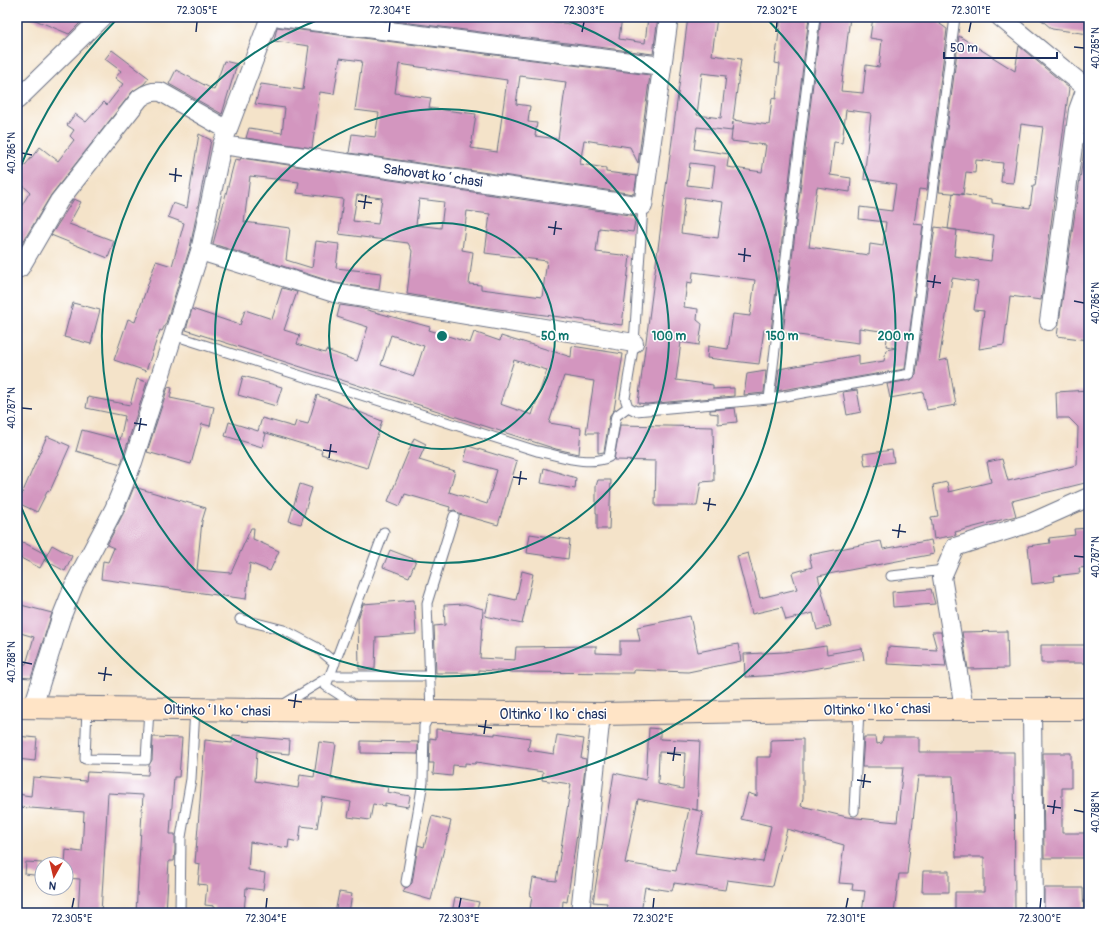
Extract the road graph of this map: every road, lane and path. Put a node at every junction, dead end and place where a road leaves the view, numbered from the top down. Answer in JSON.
{"nodes":[{"id":1,"x":102,"y":17,"type":"edge"},
{"id":2,"x":270,"y":17,"type":"edge"},
{"id":3,"x":280,"y":17,"type":"edge"},
{"id":4,"x":669,"y":17,"type":"edge"},
{"id":5,"x":816,"y":17,"type":"edge"},
{"id":6,"x":955,"y":17,"type":"edge"},
{"id":7,"x":1000,"y":17,"type":"edge"},
{"id":8,"x":662,"y":66,"type":"junction"},
{"id":9,"x":1088,"y":88,"type":"edge"},
{"id":10,"x":17,"y":100,"type":"edge"},
{"id":11,"x":225,"y":137,"type":"junction"},
{"id":12,"x":642,"y":206,"type":"junction"},
{"id":13,"x":200,"y":251,"type":"junction"},
{"id":14,"x":17,"y":267,"type":"edge"},
{"id":15,"x":1049,"y":320,"type":"dead end"},
{"id":16,"x":173,"y":335,"type":"junction"},
{"id":17,"x":634,"y":343,"type":"junction"},
{"id":18,"x":769,"y":399,"type":"junction"},
{"id":19,"x":628,"y":407,"type":"junction"},
{"id":20,"x":1089,"y":497,"type":"edge"},
{"id":21,"x":454,"y":516,"type":"dead end"},
{"id":22,"x":384,"y":532,"type":"dead end"},
{"id":23,"x":945,"y":570,"type":"junction"},
{"id":24,"x":891,"y":576,"type":"dead end"},
{"id":25,"x":240,"y":619,"type":"dead end"},
{"id":26,"x":335,"y":663,"type":"junction"},
{"id":27,"x":330,"y":676,"type":"junction"},
{"id":28,"x":430,"y":676,"type":"junction"},
{"id":29,"x":25,"y":707,"type":"edge"},
{"id":30,"x":87,"y":708,"type":"junction"},
{"id":31,"x":964,"y":708,"type":"junction"},
{"id":32,"x":1032,"y":708,"type":"junction"},
{"id":33,"x":149,"y":709,"type":"junction"},
{"id":34,"x":195,"y":709,"type":"junction"},
{"id":35,"x":859,"y":709,"type":"junction"},
{"id":36,"x":1089,"y":709,"type":"edge"},
{"id":37,"x":273,"y":710,"type":"junction"},
{"id":38,"x":365,"y":712,"type":"junction"},
{"id":39,"x":431,"y":712,"type":"junction"},
{"id":40,"x":601,"y":714,"type":"junction"},
{"id":41,"x":854,"y":811,"type":"dead end"},
{"id":42,"x":406,"y":882,"type":"dead end"},
{"id":43,"x":180,"y":913,"type":"edge"},
{"id":44,"x":580,"y":913,"type":"edge"},
{"id":45,"x":1034,"y":913,"type":"edge"}],
"edges":[{"from":1,"to":10,"type":"street"},
{"from":2,"to":11,"type":"street"},
{"from":3,"to":8,"type":"street"},
{"from":4,"to":8,"type":"street"},
{"from":5,"to":18,"type":"lane"},
{"from":6,"to":18,"type":"lane"},
{"from":7,"to":9,"type":"street"},
{"from":8,"to":12,"type":"street"},
{"from":9,"to":15,"type":"street"},
{"from":11,"to":12,"type":"street","name":"Sahovat koʻchasi"},
{"from":11,"to":13,"type":"street"},
{"from":11,"to":14,"type":"street"},
{"from":12,"to":17,"type":"lane"},
{"from":13,"to":16,"type":"street"},
{"from":13,"to":17,"type":"street"},
{"from":16,"to":19,"type":"lane"},
{"from":16,"to":29,"type":"street"},
{"from":17,"to":19,"type":"lane"},
{"from":18,"to":19,"type":"lane"},
{"from":20,"to":23,"type":"street"},
{"from":21,"to":28,"type":"lane"},
{"from":22,"to":26,"type":"lane"},
{"from":23,"to":24,"type":"lane"},
{"from":23,"to":31,"type":"street"},
{"from":25,"to":26,"type":"lane"},
{"from":26,"to":27,"type":"lane"},
{"from":27,"to":28,"type":"lane"},
{"from":27,"to":37,"type":"lane"},
{"from":27,"to":38,"type":"lane"},
{"from":28,"to":39,"type":"lane"},
{"from":29,"to":30,"type":"main road","name":"Oltinkoʻl koʻchasi"},
{"from":30,"to":33,"type":"main road","name":"Oltinkoʻl koʻchasi"},
{"from":30,"to":33,"type":"lane"},
{"from":31,"to":32,"type":"main road","name":"Oltinkoʻl koʻchasi"},
{"from":31,"to":35,"type":"main road","name":"Oltinkoʻl koʻchasi"},
{"from":32,"to":36,"type":"main road","name":"Oltinkoʻl koʻchasi"},
{"from":32,"to":45,"type":"street"},
{"from":33,"to":34,"type":"main road","name":"Oltinkoʻl koʻchasi"},
{"from":34,"to":37,"type":"main road","name":"Oltinkoʻl koʻchasi"},
{"from":34,"to":43,"type":"lane"},
{"from":35,"to":40,"type":"main road","name":"Oltinkoʻl koʻchasi"},
{"from":35,"to":41,"type":"lane"},
{"from":37,"to":38,"type":"main road","name":"Oltinkoʻl koʻchasi"},
{"from":38,"to":39,"type":"main road","name":"Oltinkoʻl koʻchasi"},
{"from":39,"to":40,"type":"main road","name":"Oltinkoʻl koʻchasi"},
{"from":39,"to":42,"type":"lane"},
{"from":40,"to":44,"type":"street"}]}
